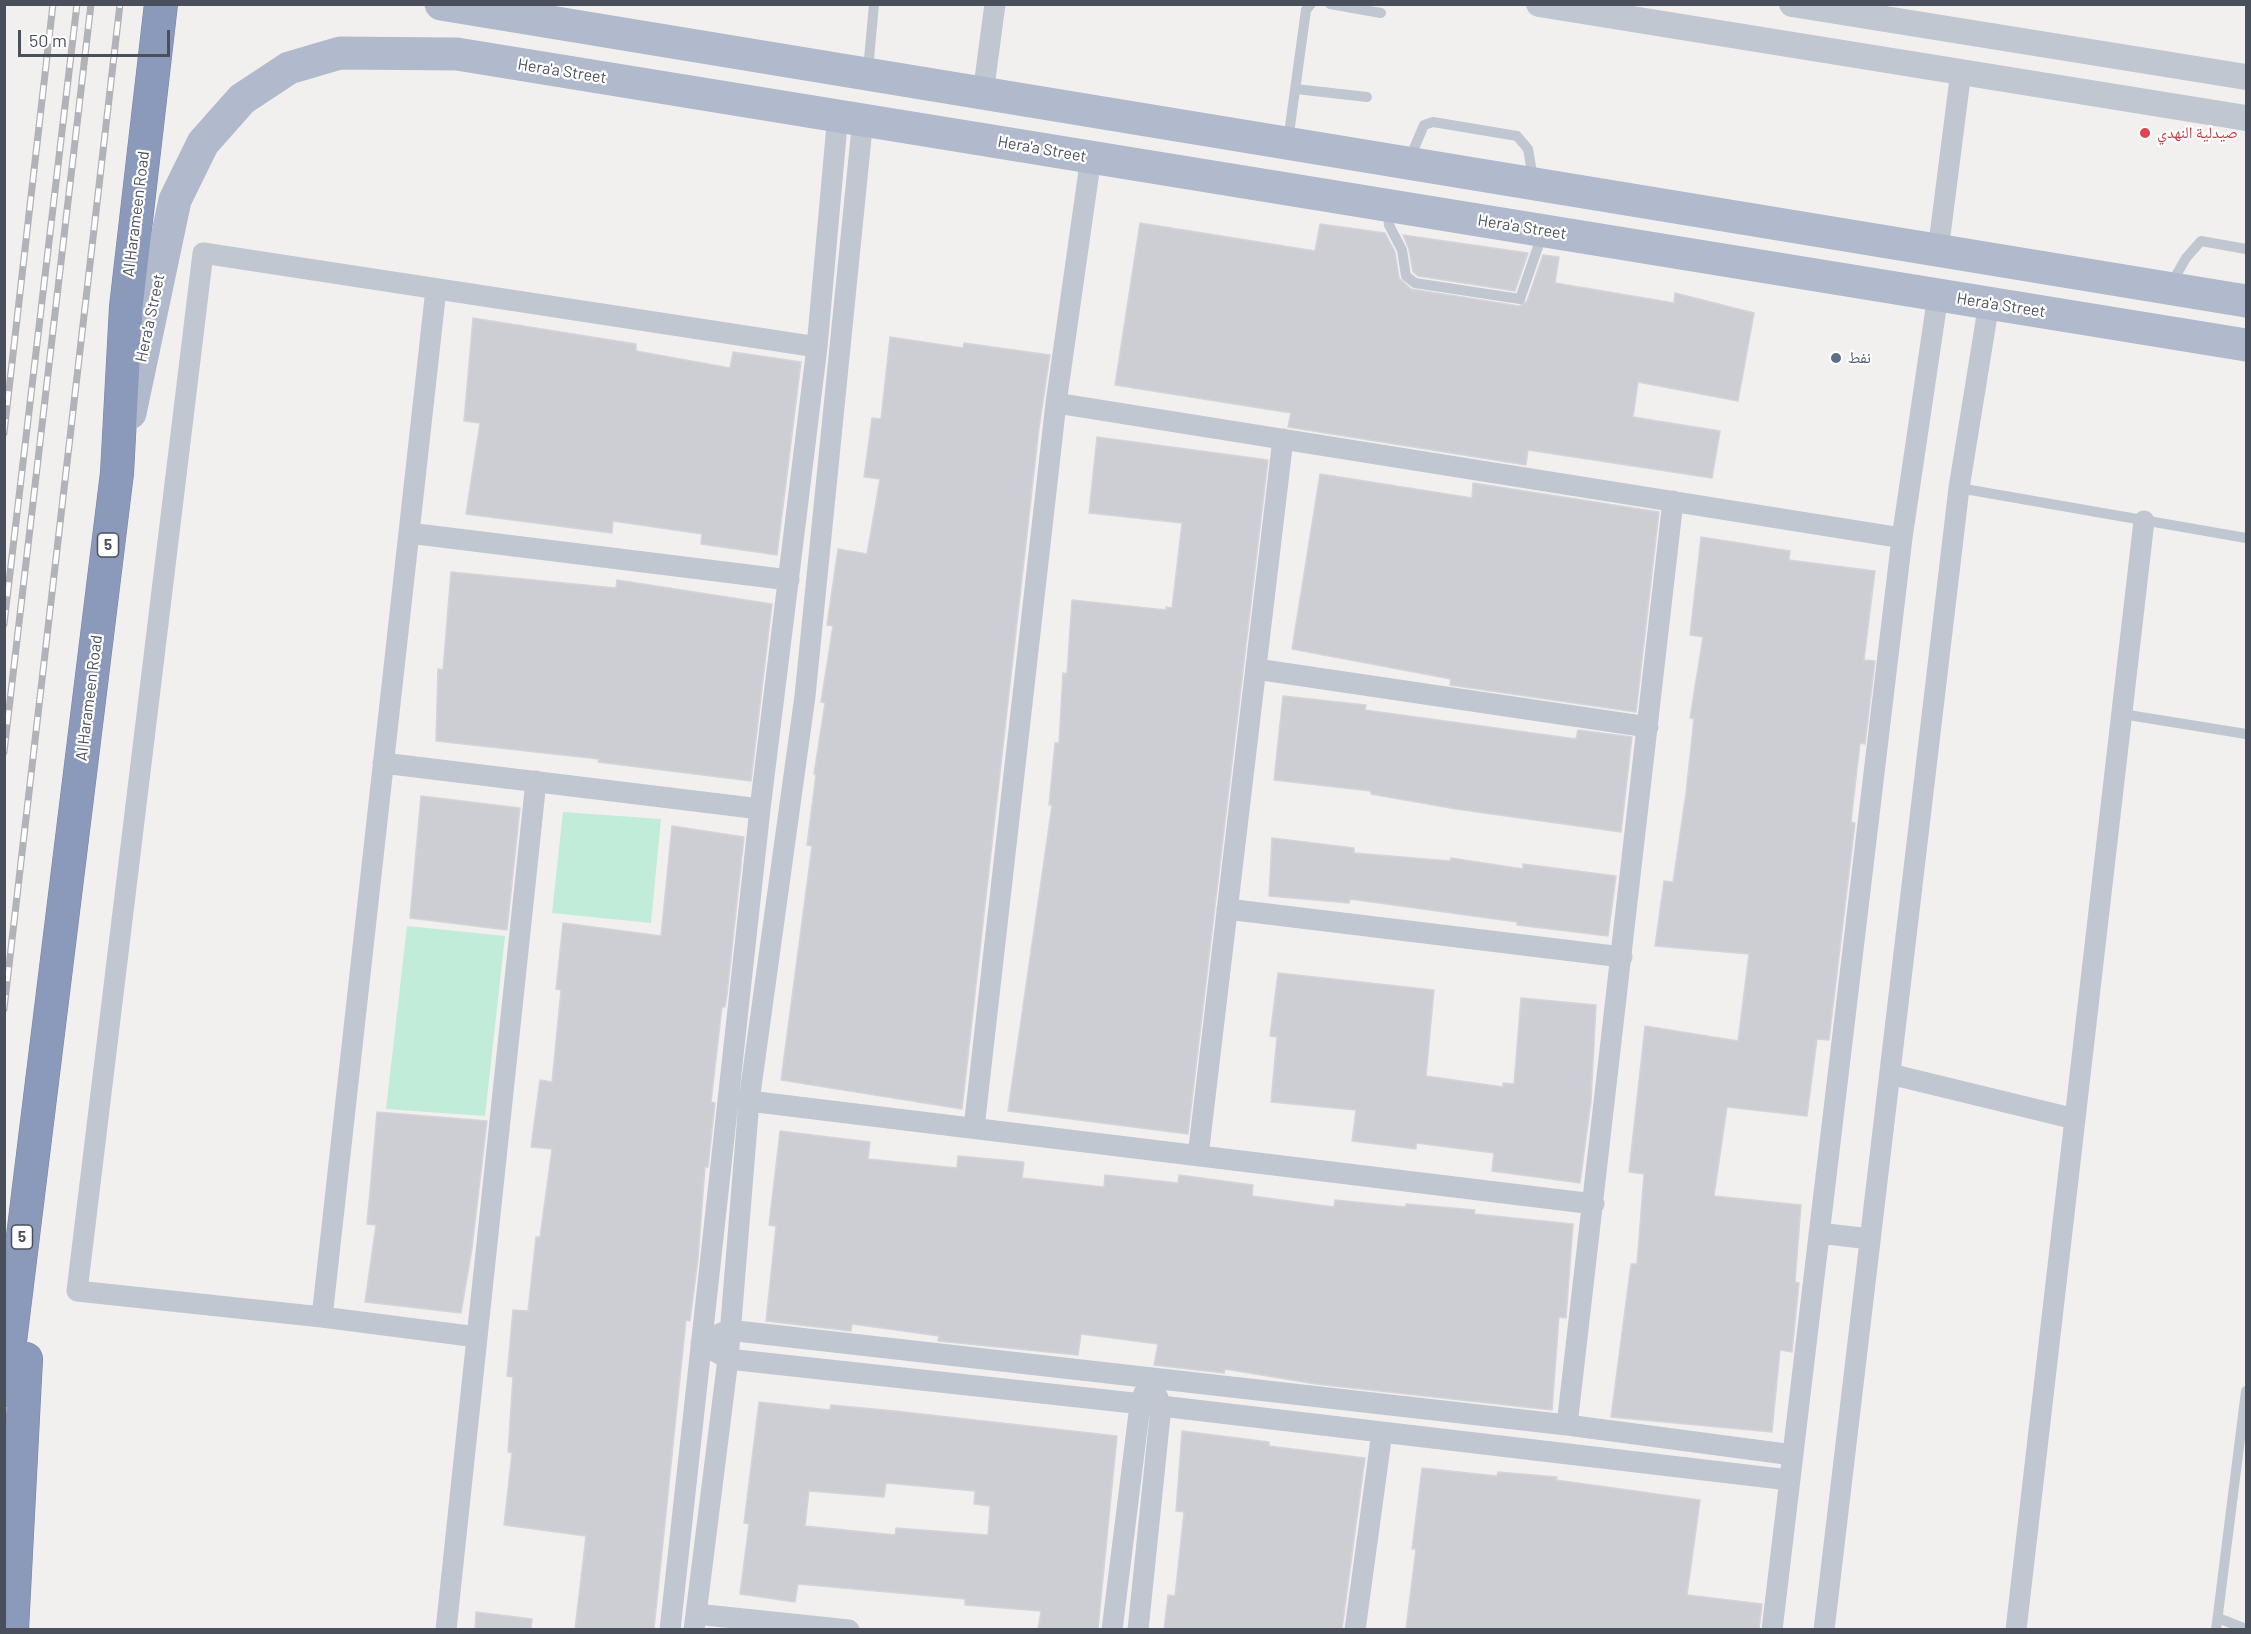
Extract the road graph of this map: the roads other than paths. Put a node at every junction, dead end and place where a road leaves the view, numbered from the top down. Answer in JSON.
{"nodes":[{"id":1,"x":161,"y":4,"type":"edge"},
{"id":2,"x":441,"y":4,"type":"edge"},
{"id":3,"x":874,"y":4,"type":"edge"},
{"id":4,"x":995,"y":4,"type":"edge"},
{"id":5,"x":1311,"y":4,"type":"edge"},
{"id":6,"x":1330,"y":4,"type":"edge"},
{"id":7,"x":1539,"y":4,"type":"edge"},
{"id":8,"x":1792,"y":4,"type":"edge"},
{"id":9,"x":1381,"y":14,"type":"dead end"},
{"id":10,"x":692,"y":47,"type":"junction"},
{"id":11,"x":1961,"y":71,"type":"junction"},
{"id":12,"x":867,"y":75,"type":"junction"},
{"id":13,"x":2247,"y":77,"type":"edge"},
{"id":14,"x":1296,"y":89,"type":"junction"},
{"id":15,"x":692,"y":92,"type":"junction"},
{"id":16,"x":983,"y":94,"type":"junction"},
{"id":17,"x":1366,"y":98,"type":"dead end"},
{"id":18,"x":851,"y":116,"type":"junction"},
{"id":19,"x":2247,"y":118,"type":"edge"},
{"id":20,"x":1288,"y":144,"type":"junction"},
{"id":21,"x":1091,"y":157,"type":"junction"},
{"id":22,"x":1407,"y":164,"type":"junction"},
{"id":23,"x":1534,"y":184,"type":"junction"},
{"id":24,"x":1386,"y":205,"type":"junction"},
{"id":25,"x":1543,"y":231,"type":"junction"},
{"id":26,"x":2247,"y":249,"type":"edge"},
{"id":27,"x":1938,"y":251,"type":"junction"},
{"id":28,"x":2169,"y":288,"type":"junction"},
{"id":29,"x":436,"y":289,"type":"junction"},
{"id":30,"x":1938,"y":295,"type":"junction"},
{"id":31,"x":2247,"y":301,"type":"edge"},
{"id":32,"x":1989,"y":303,"type":"junction"},
{"id":33,"x":2247,"y":345,"type":"edge"},
{"id":34,"x":818,"y":347,"type":"junction"},
{"id":35,"x":1056,"y":403,"type":"junction"},
{"id":36,"x":1283,"y":439,"type":"junction"},
{"id":37,"x":117,"y":473,"type":"junction"},
{"id":38,"x":1959,"y":488,"type":"junction"},
{"id":39,"x":1673,"y":501,"type":"junction"},
{"id":40,"x":2144,"y":521,"type":"junction"},
{"id":41,"x":409,"y":532,"type":"junction"},
{"id":42,"x":1902,"y":538,"type":"junction"},
{"id":43,"x":2247,"y":538,"type":"edge"},
{"id":44,"x":789,"y":580,"type":"junction"},
{"id":45,"x":1256,"y":669,"type":"junction"},
{"id":46,"x":774,"y":695,"type":"junction"},
{"id":47,"x":805,"y":696,"type":"junction"},
{"id":48,"x":2122,"y":714,"type":"junction"},
{"id":49,"x":1648,"y":727,"type":"junction"},
{"id":50,"x":2247,"y":735,"type":"edge"},
{"id":51,"x":383,"y":763,"type":"junction"},
{"id":52,"x":536,"y":781,"type":"junction"},
{"id":53,"x":760,"y":809,"type":"junction"},
{"id":54,"x":1227,"y":909,"type":"junction"},
{"id":55,"x":1622,"y":957,"type":"junction"},
{"id":56,"x":1890,"y":1074,"type":"junction"},
{"id":57,"x":40,"y":1084,"type":"junction"},
{"id":58,"x":749,"y":1101,"type":"junction"},
{"id":59,"x":2075,"y":1119,"type":"junction"},
{"id":60,"x":974,"y":1128,"type":"junction"},
{"id":61,"x":1198,"y":1156,"type":"junction"},
{"id":62,"x":1594,"y":1204,"type":"junction"},
{"id":63,"x":1819,"y":1233,"type":"junction"},
{"id":64,"x":1870,"y":1239,"type":"junction"},
{"id":65,"x":322,"y":1317,"type":"junction"},
{"id":66,"x":728,"y":1330,"type":"junction"},
{"id":67,"x":477,"y":1337,"type":"junction"},
{"id":68,"x":701,"y":1343,"type":"junction"},
{"id":69,"x":728,"y":1359,"type":"junction"},
{"id":70,"x":1149,"y":1379,"type":"junction"},
{"id":71,"x":4,"y":1390,"type":"edge"},
{"id":72,"x":2247,"y":1390,"type":"edge"},
{"id":73,"x":1140,"y":1405,"type":"junction"},
{"id":74,"x":1161,"y":1406,"type":"junction"},
{"id":75,"x":2245,"y":1419,"type":"edge"},
{"id":76,"x":1567,"y":1425,"type":"junction"},
{"id":77,"x":1382,"y":1432,"type":"junction"},
{"id":78,"x":1792,"y":1455,"type":"junction"},
{"id":79,"x":1789,"y":1480,"type":"junction"},
{"id":80,"x":695,"y":1622,"type":"edge"},
{"id":81,"x":2217,"y":1624,"type":"edge"},
{"id":82,"x":12,"y":1629,"type":"edge"},
{"id":83,"x":446,"y":1629,"type":"edge"},
{"id":84,"x":670,"y":1629,"type":"edge"},
{"id":85,"x":849,"y":1629,"type":"edge"},
{"id":86,"x":1112,"y":1629,"type":"edge"},
{"id":87,"x":1138,"y":1629,"type":"edge"},
{"id":88,"x":1355,"y":1629,"type":"edge"},
{"id":89,"x":1772,"y":1629,"type":"edge"},
{"id":90,"x":1824,"y":1629,"type":"edge"},
{"id":91,"x":2016,"y":1629,"type":"edge"},
{"id":92,"x":2247,"y":1629,"type":"edge"}],
"edges":[{"from":1,"to":37,"type":"highway","name":"Al Harameen Road","number":"5"},
{"from":2,"to":10,"type":"main road"},
{"from":3,"to":12,"type":"lane"},
{"from":4,"to":16,"type":"street"},
{"from":5,"to":14,"type":"lane"},
{"from":6,"to":9,"type":"lane"},
{"from":7,"to":11,"type":"street"},
{"from":8,"to":13,"type":"street"},
{"from":10,"to":12,"type":"main road"},
{"from":10,"to":15,"type":"main road"},
{"from":11,"to":19,"type":"street"},
{"from":11,"to":27,"type":"street"},
{"from":12,"to":16,"type":"main road"},
{"from":14,"to":17,"type":"lane"},
{"from":14,"to":20,"type":"lane"},
{"from":15,"to":18,"type":"main road","name":"Hera'a Street"},
{"from":15,"to":37,"type":"main road","name":"Hera'a Street"},
{"from":16,"to":20,"type":"main road"},
{"from":18,"to":21,"type":"main road","name":"Hera'a Street"},
{"from":18,"to":34,"type":"street"},
{"from":18,"to":47,"type":"street"},
{"from":20,"to":22,"type":"main road"},
{"from":21,"to":24,"type":"main road","name":"Hera'a Street"},
{"from":21,"to":35,"type":"street"},
{"from":22,"to":23,"type":"main road"},
{"from":22,"to":23,"type":"lane"},
{"from":23,"to":27,"type":"main road"},
{"from":24,"to":25,"type":"main road","name":"Hera'a Street"},
{"from":24,"to":25,"type":"lane"},
{"from":25,"to":30,"type":"main road","name":"Hera'a Street"},
{"from":26,"to":28,"type":"lane"},
{"from":27,"to":28,"type":"main road"},
{"from":28,"to":31,"type":"main road"},
{"from":29,"to":34,"type":"street"},
{"from":29,"to":41,"type":"street"},
{"from":29,"to":65,"type":"street"},
{"from":30,"to":32,"type":"main road","name":"Hera'a Street"},
{"from":30,"to":42,"type":"street"},
{"from":32,"to":33,"type":"main road","name":"Hera'a Street"},
{"from":32,"to":38,"type":"street"},
{"from":34,"to":44,"type":"street"},
{"from":35,"to":36,"type":"street"},
{"from":35,"to":60,"type":"street"},
{"from":36,"to":39,"type":"street"},
{"from":36,"to":45,"type":"street"},
{"from":37,"to":57,"type":"highway","name":"Al Harameen Road","number":"5"},
{"from":38,"to":40,"type":"lane"},
{"from":38,"to":56,"type":"street"},
{"from":39,"to":42,"type":"street"},
{"from":39,"to":49,"type":"street"},
{"from":40,"to":43,"type":"lane"},
{"from":40,"to":48,"type":"street"},
{"from":41,"to":44,"type":"street"},
{"from":41,"to":51,"type":"street"},
{"from":42,"to":63,"type":"street"},
{"from":44,"to":46,"type":"street"},
{"from":45,"to":49,"type":"street"},
{"from":45,"to":54,"type":"street"},
{"from":46,"to":47,"type":"street"},
{"from":46,"to":53,"type":"street"},
{"from":47,"to":58,"type":"street"},
{"from":48,"to":50,"type":"lane"},
{"from":48,"to":59,"type":"street"},
{"from":49,"to":55,"type":"street"},
{"from":51,"to":52,"type":"street"},
{"from":51,"to":65,"type":"street"},
{"from":52,"to":53,"type":"street"},
{"from":52,"to":67,"type":"street"},
{"from":53,"to":68,"type":"street"},
{"from":54,"to":55,"type":"street"},
{"from":54,"to":61,"type":"street"},
{"from":55,"to":62,"type":"street"},
{"from":56,"to":59,"type":"street"},
{"from":56,"to":64,"type":"street"},
{"from":57,"to":71,"type":"highway","name":"Al Harameen Road","number":"5"},
{"from":57,"to":82,"type":"highway"},
{"from":58,"to":60,"type":"street"},
{"from":58,"to":66,"type":"street"},
{"from":59,"to":91,"type":"street"},
{"from":60,"to":61,"type":"street"},
{"from":61,"to":62,"type":"street"},
{"from":62,"to":76,"type":"street"},
{"from":63,"to":64,"type":"street"},
{"from":63,"to":78,"type":"street"},
{"from":64,"to":90,"type":"street"},
{"from":65,"to":67,"type":"street"},
{"from":66,"to":68,"type":"street"},
{"from":66,"to":69,"type":"street"},
{"from":66,"to":70,"type":"street"},
{"from":67,"to":83,"type":"street"},
{"from":68,"to":69,"type":"street"},
{"from":68,"to":84,"type":"street"},
{"from":69,"to":73,"type":"street"},
{"from":69,"to":80,"type":"street"},
{"from":70,"to":73,"type":"street"},
{"from":70,"to":74,"type":"street"},
{"from":70,"to":76,"type":"street"},
{"from":72,"to":75,"type":"lane"},
{"from":73,"to":74,"type":"street"},
{"from":73,"to":86,"type":"street"},
{"from":74,"to":77,"type":"street"},
{"from":74,"to":87,"type":"street"},
{"from":75,"to":81,"type":"lane"},
{"from":76,"to":78,"type":"street"},
{"from":77,"to":79,"type":"street"},
{"from":77,"to":88,"type":"street"},
{"from":78,"to":79,"type":"street"},
{"from":79,"to":89,"type":"street"},
{"from":80,"to":85,"type":"street"},
{"from":81,"to":92,"type":"lane"}]}
